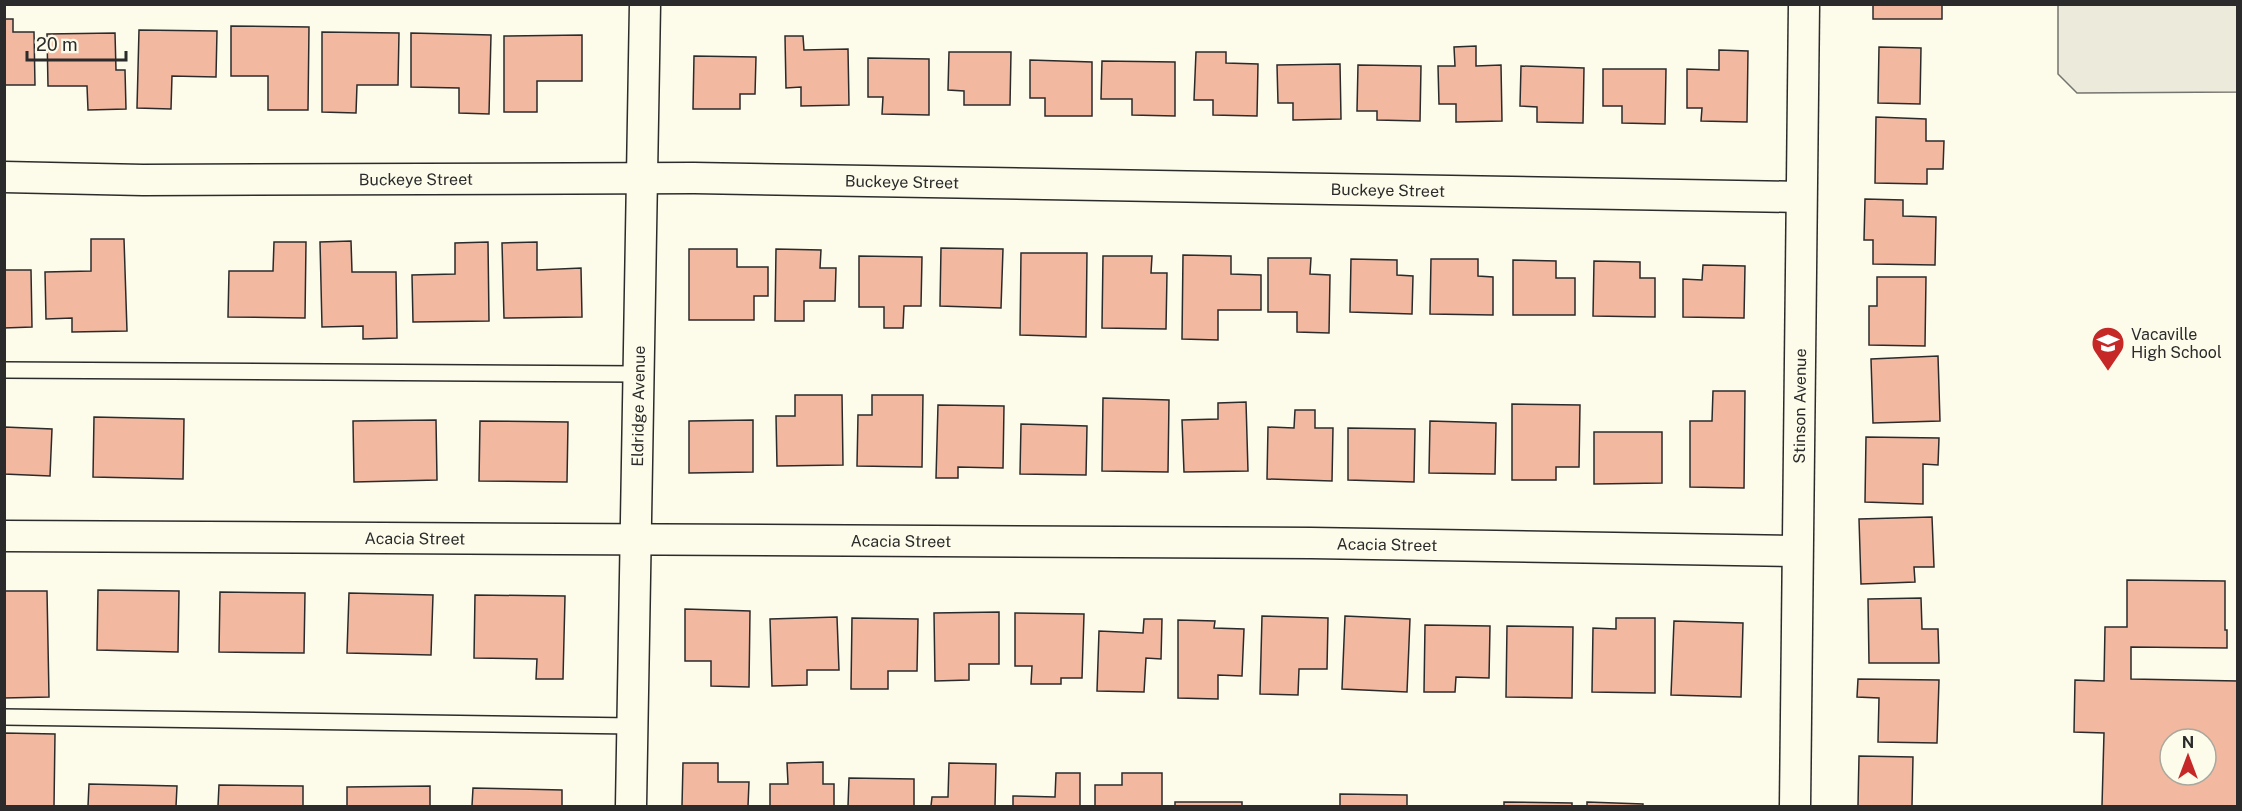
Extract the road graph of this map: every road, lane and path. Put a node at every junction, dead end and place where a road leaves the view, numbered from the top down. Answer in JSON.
{"nodes":[{"id":1,"x":645,"y":4,"type":"edge"},
{"id":2,"x":1804,"y":4,"type":"edge"},
{"id":3,"x":4,"y":177,"type":"edge"},
{"id":4,"x":641,"y":178,"type":"junction"},
{"id":5,"x":1801,"y":197,"type":"junction"},
{"id":6,"x":4,"y":370,"type":"edge"},
{"id":7,"x":639,"y":374,"type":"junction"},
{"id":8,"x":4,"y":536,"type":"edge"},
{"id":9,"x":635,"y":539,"type":"junction"},
{"id":10,"x":1797,"y":551,"type":"junction"},
{"id":11,"x":4,"y":717,"type":"edge"},
{"id":12,"x":633,"y":726,"type":"junction"},
{"id":13,"x":631,"y":807,"type":"edge"},
{"id":14,"x":1795,"y":807,"type":"edge"}],
"edges":[{"from":1,"to":4,"type":"street","name":"Eldridge Avenue"},
{"from":2,"to":5,"type":"street","name":"Stinson Avenue"},
{"from":3,"to":4,"type":"street","name":"Buckeye Street"},
{"from":4,"to":5,"type":"street","name":"Buckeye Street"},
{"from":4,"to":7,"type":"street","name":"Eldridge Avenue"},
{"from":5,"to":10,"type":"street","name":"Stinson Avenue"},
{"from":6,"to":7,"type":"lane"},
{"from":7,"to":9,"type":"street","name":"Eldridge Avenue"},
{"from":8,"to":9,"type":"street","name":"Acacia Street"},
{"from":9,"to":10,"type":"street","name":"Acacia Street"},
{"from":9,"to":12,"type":"street","name":"Eldridge Avenue"},
{"from":10,"to":14,"type":"street","name":"Stinson Avenue"},
{"from":11,"to":12,"type":"lane"},
{"from":12,"to":13,"type":"street","name":"Eldridge Avenue"}]}
